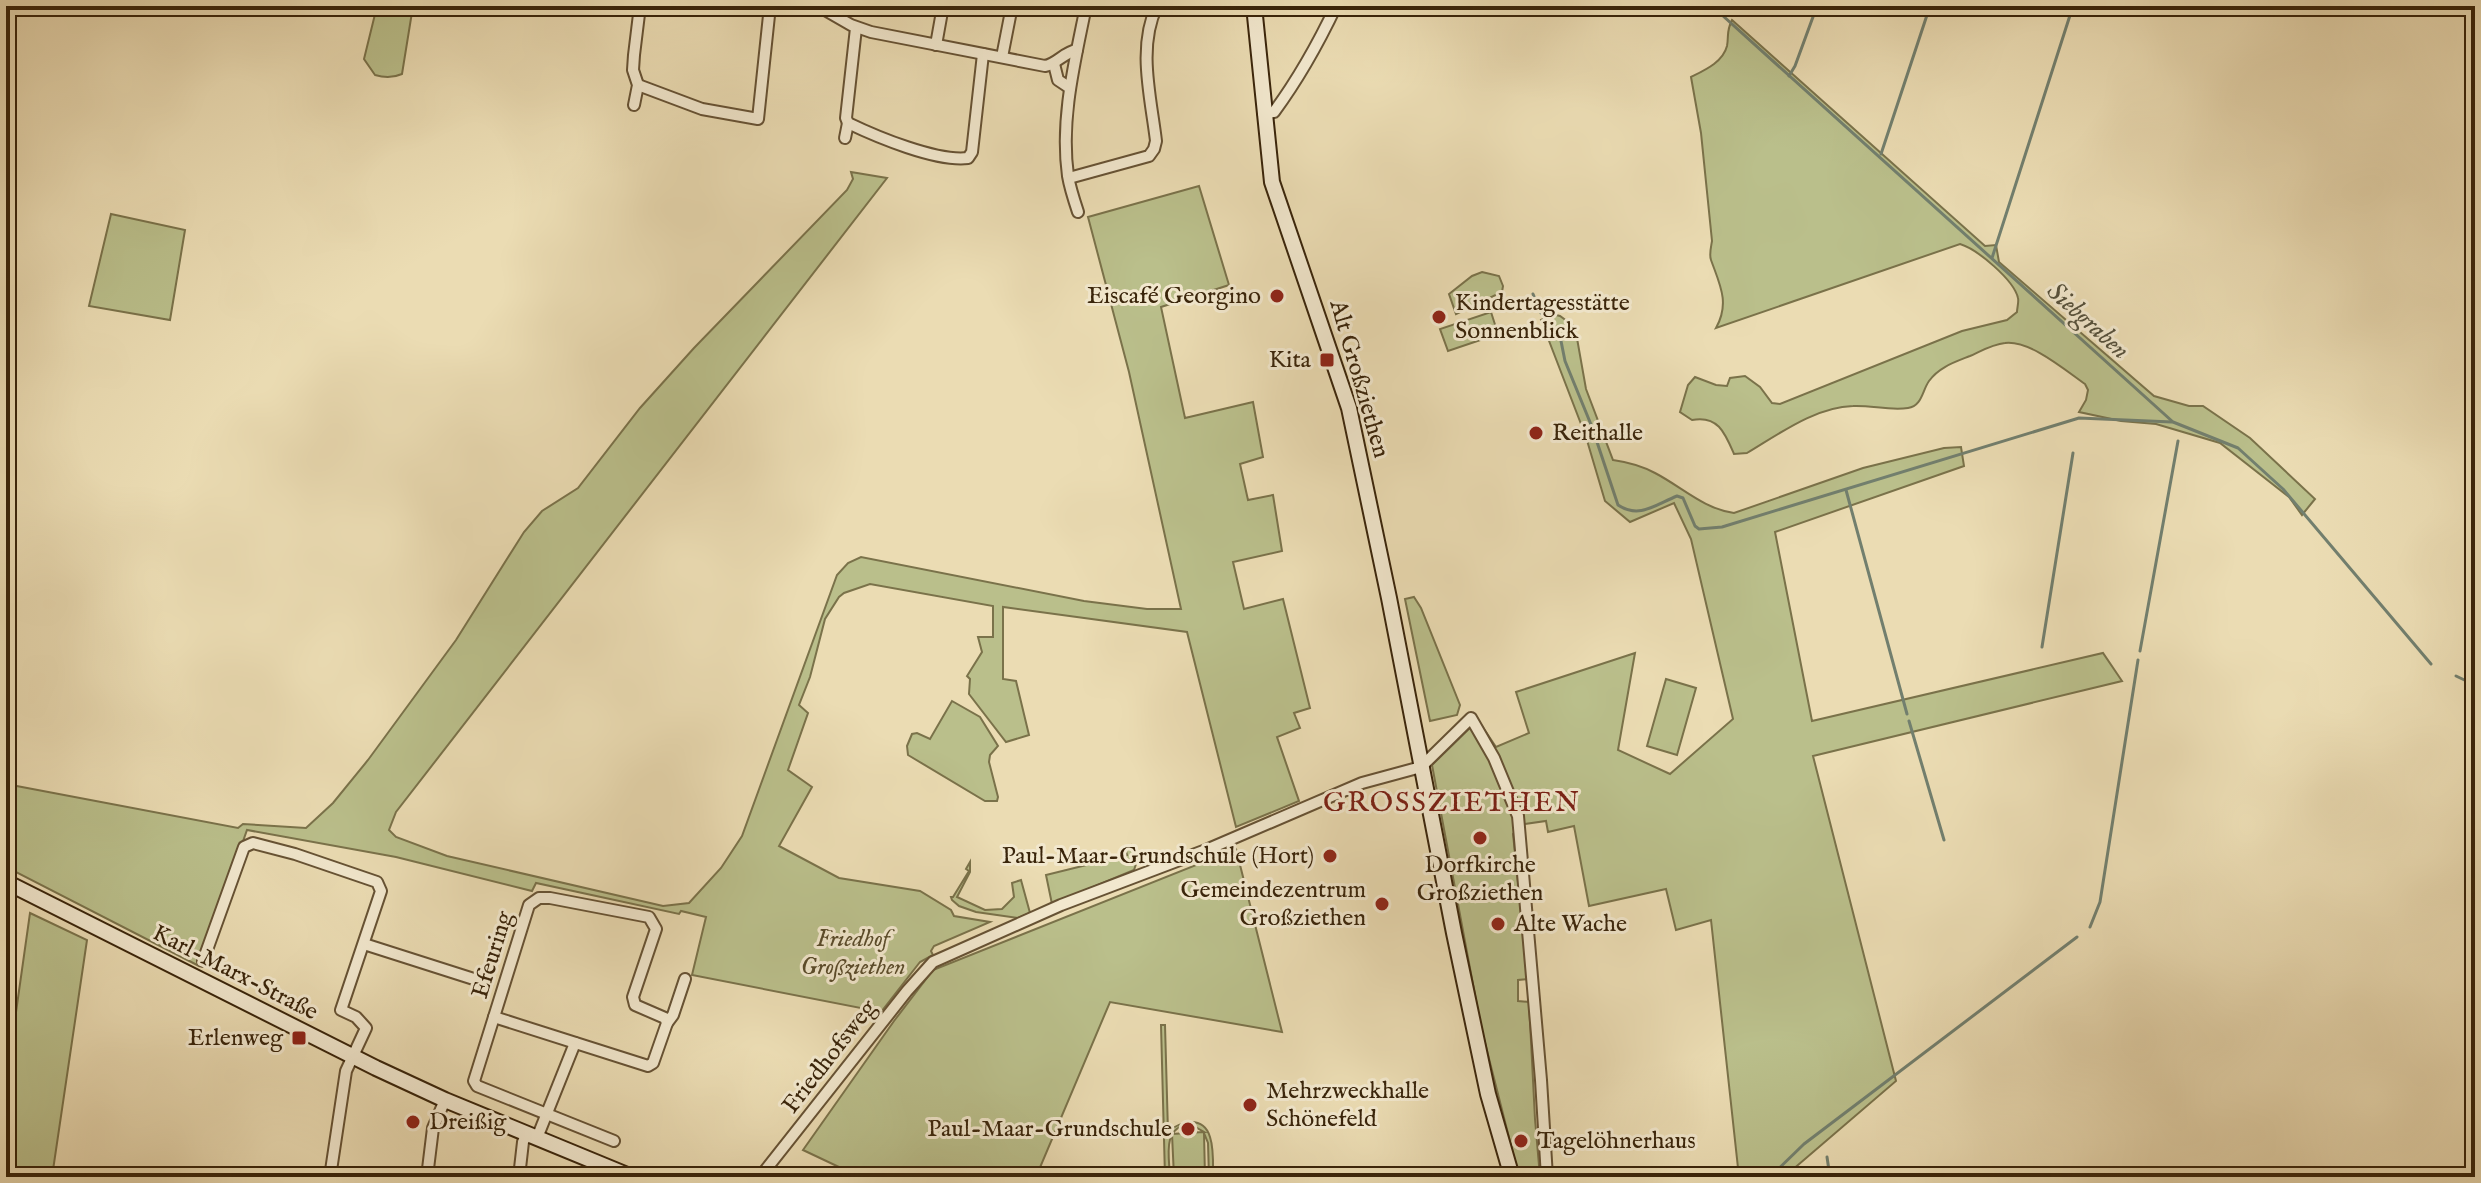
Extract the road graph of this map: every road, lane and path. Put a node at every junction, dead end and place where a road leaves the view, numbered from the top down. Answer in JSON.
{"nodes":[{"id":1,"x":640,"y":6,"type":"edge"},
{"id":2,"x":770,"y":6,"type":"edge"},
{"id":3,"x":818,"y":6,"type":"edge"},
{"id":4,"x":943,"y":6,"type":"edge"},
{"id":5,"x":1012,"y":6,"type":"edge"},
{"id":6,"x":1086,"y":6,"type":"edge"},
{"id":7,"x":1157,"y":6,"type":"edge"},
{"id":8,"x":1254,"y":6,"type":"edge"},
{"id":9,"x":1336,"y":6,"type":"edge"},
{"id":10,"x":856,"y":28,"type":"junction"},
{"id":11,"x":936,"y":45,"type":"junction"},
{"id":12,"x":1077,"y":50,"type":"junction"},
{"id":13,"x":983,"y":54,"type":"junction"},
{"id":14,"x":1002,"y":57,"type":"junction"},
{"id":15,"x":1054,"y":64,"type":"junction"},
{"id":16,"x":638,"y":85,"type":"junction"},
{"id":17,"x":1070,"y":88,"type":"junction"},
{"id":18,"x":634,"y":105,"type":"dead end"},
{"id":19,"x":1263,"y":113,"type":"junction"},
{"id":20,"x":848,"y":123,"type":"junction"},
{"id":21,"x":845,"y":138,"type":"dead end"},
{"id":22,"x":1069,"y":178,"type":"junction"},
{"id":23,"x":1078,"y":212,"type":"dead end"},
{"id":24,"x":1421,"y":767,"type":"junction"},
{"id":25,"x":6,"y":882,"type":"edge"},
{"id":26,"x":364,"y":944,"type":"junction"},
{"id":27,"x":203,"y":961,"type":"dead end"},
{"id":28,"x":685,"y":979,"type":"dead end"},
{"id":29,"x":480,"y":981,"type":"dead end"},
{"id":30,"x":494,"y":1017,"type":"junction"},
{"id":31,"x":667,"y":1023,"type":"junction"},
{"id":32,"x":575,"y":1043,"type":"junction"},
{"id":33,"x":352,"y":1056,"type":"junction"},
{"id":34,"x":445,"y":1100,"type":"junction"},
{"id":35,"x":547,"y":1113,"type":"junction"},
{"id":36,"x":532,"y":1135,"type":"junction"},
{"id":37,"x":614,"y":1141,"type":"dead end"},
{"id":38,"x":330,"y":1177,"type":"edge"},
{"id":39,"x":427,"y":1177,"type":"edge"},
{"id":40,"x":519,"y":1177,"type":"edge"},
{"id":41,"x":632,"y":1177,"type":"edge"},
{"id":42,"x":760,"y":1177,"type":"edge"},
{"id":43,"x":1512,"y":1177,"type":"edge"},
{"id":44,"x":1547,"y":1177,"type":"edge"}],
"edges":[{"from":1,"to":16,"type":"street"},
{"from":2,"to":16,"type":"street"},
{"from":3,"to":10,"type":"street"},
{"from":4,"to":11,"type":"street"},
{"from":5,"to":14,"type":"street"},
{"from":6,"to":12,"type":"street"},
{"from":7,"to":22,"type":"street"},
{"from":8,"to":19,"type":"street","name":"Alt Großziethen"},
{"from":9,"to":19,"type":"street"},
{"from":10,"to":11,"type":"street"},
{"from":10,"to":20,"type":"street"},
{"from":11,"to":13,"type":"street"},
{"from":12,"to":15,"type":"street"},
{"from":12,"to":17,"type":"street"},
{"from":13,"to":14,"type":"street"},
{"from":13,"to":20,"type":"street"},
{"from":14,"to":15,"type":"street"},
{"from":15,"to":17,"type":"street"},
{"from":16,"to":18,"type":"street"},
{"from":17,"to":22,"type":"street"},
{"from":19,"to":24,"type":"street","name":"Alt Großziethen"},
{"from":20,"to":21,"type":"street"},
{"from":22,"to":23,"type":"street"},
{"from":24,"to":42,"type":"street","name":"Friedhofsweg"},
{"from":24,"to":43,"type":"street","name":"Alt Großziethen"},
{"from":24,"to":44,"type":"street"},
{"from":25,"to":33,"type":"street","name":"Karl-Marx-Straße"},
{"from":26,"to":27,"type":"street"},
{"from":26,"to":29,"type":"street"},
{"from":26,"to":33,"type":"street"},
{"from":28,"to":31,"type":"street","name":"Efeuring"},
{"from":30,"to":31,"type":"street","name":"Efeuring"},
{"from":30,"to":32,"type":"street","name":"Efeuring"},
{"from":30,"to":35,"type":"street"},
{"from":31,"to":32,"type":"street","name":"Efeuring"},
{"from":32,"to":35,"type":"street"},
{"from":33,"to":34,"type":"street","name":"Karl-Marx-Straße"},
{"from":33,"to":38,"type":"street"},
{"from":34,"to":36,"type":"street","name":"Karl-Marx-Straße"},
{"from":34,"to":39,"type":"street"},
{"from":35,"to":36,"type":"street"},
{"from":35,"to":37,"type":"street"},
{"from":36,"to":40,"type":"street"},
{"from":36,"to":41,"type":"street","name":"Karl-Marx-Straße"}]}
